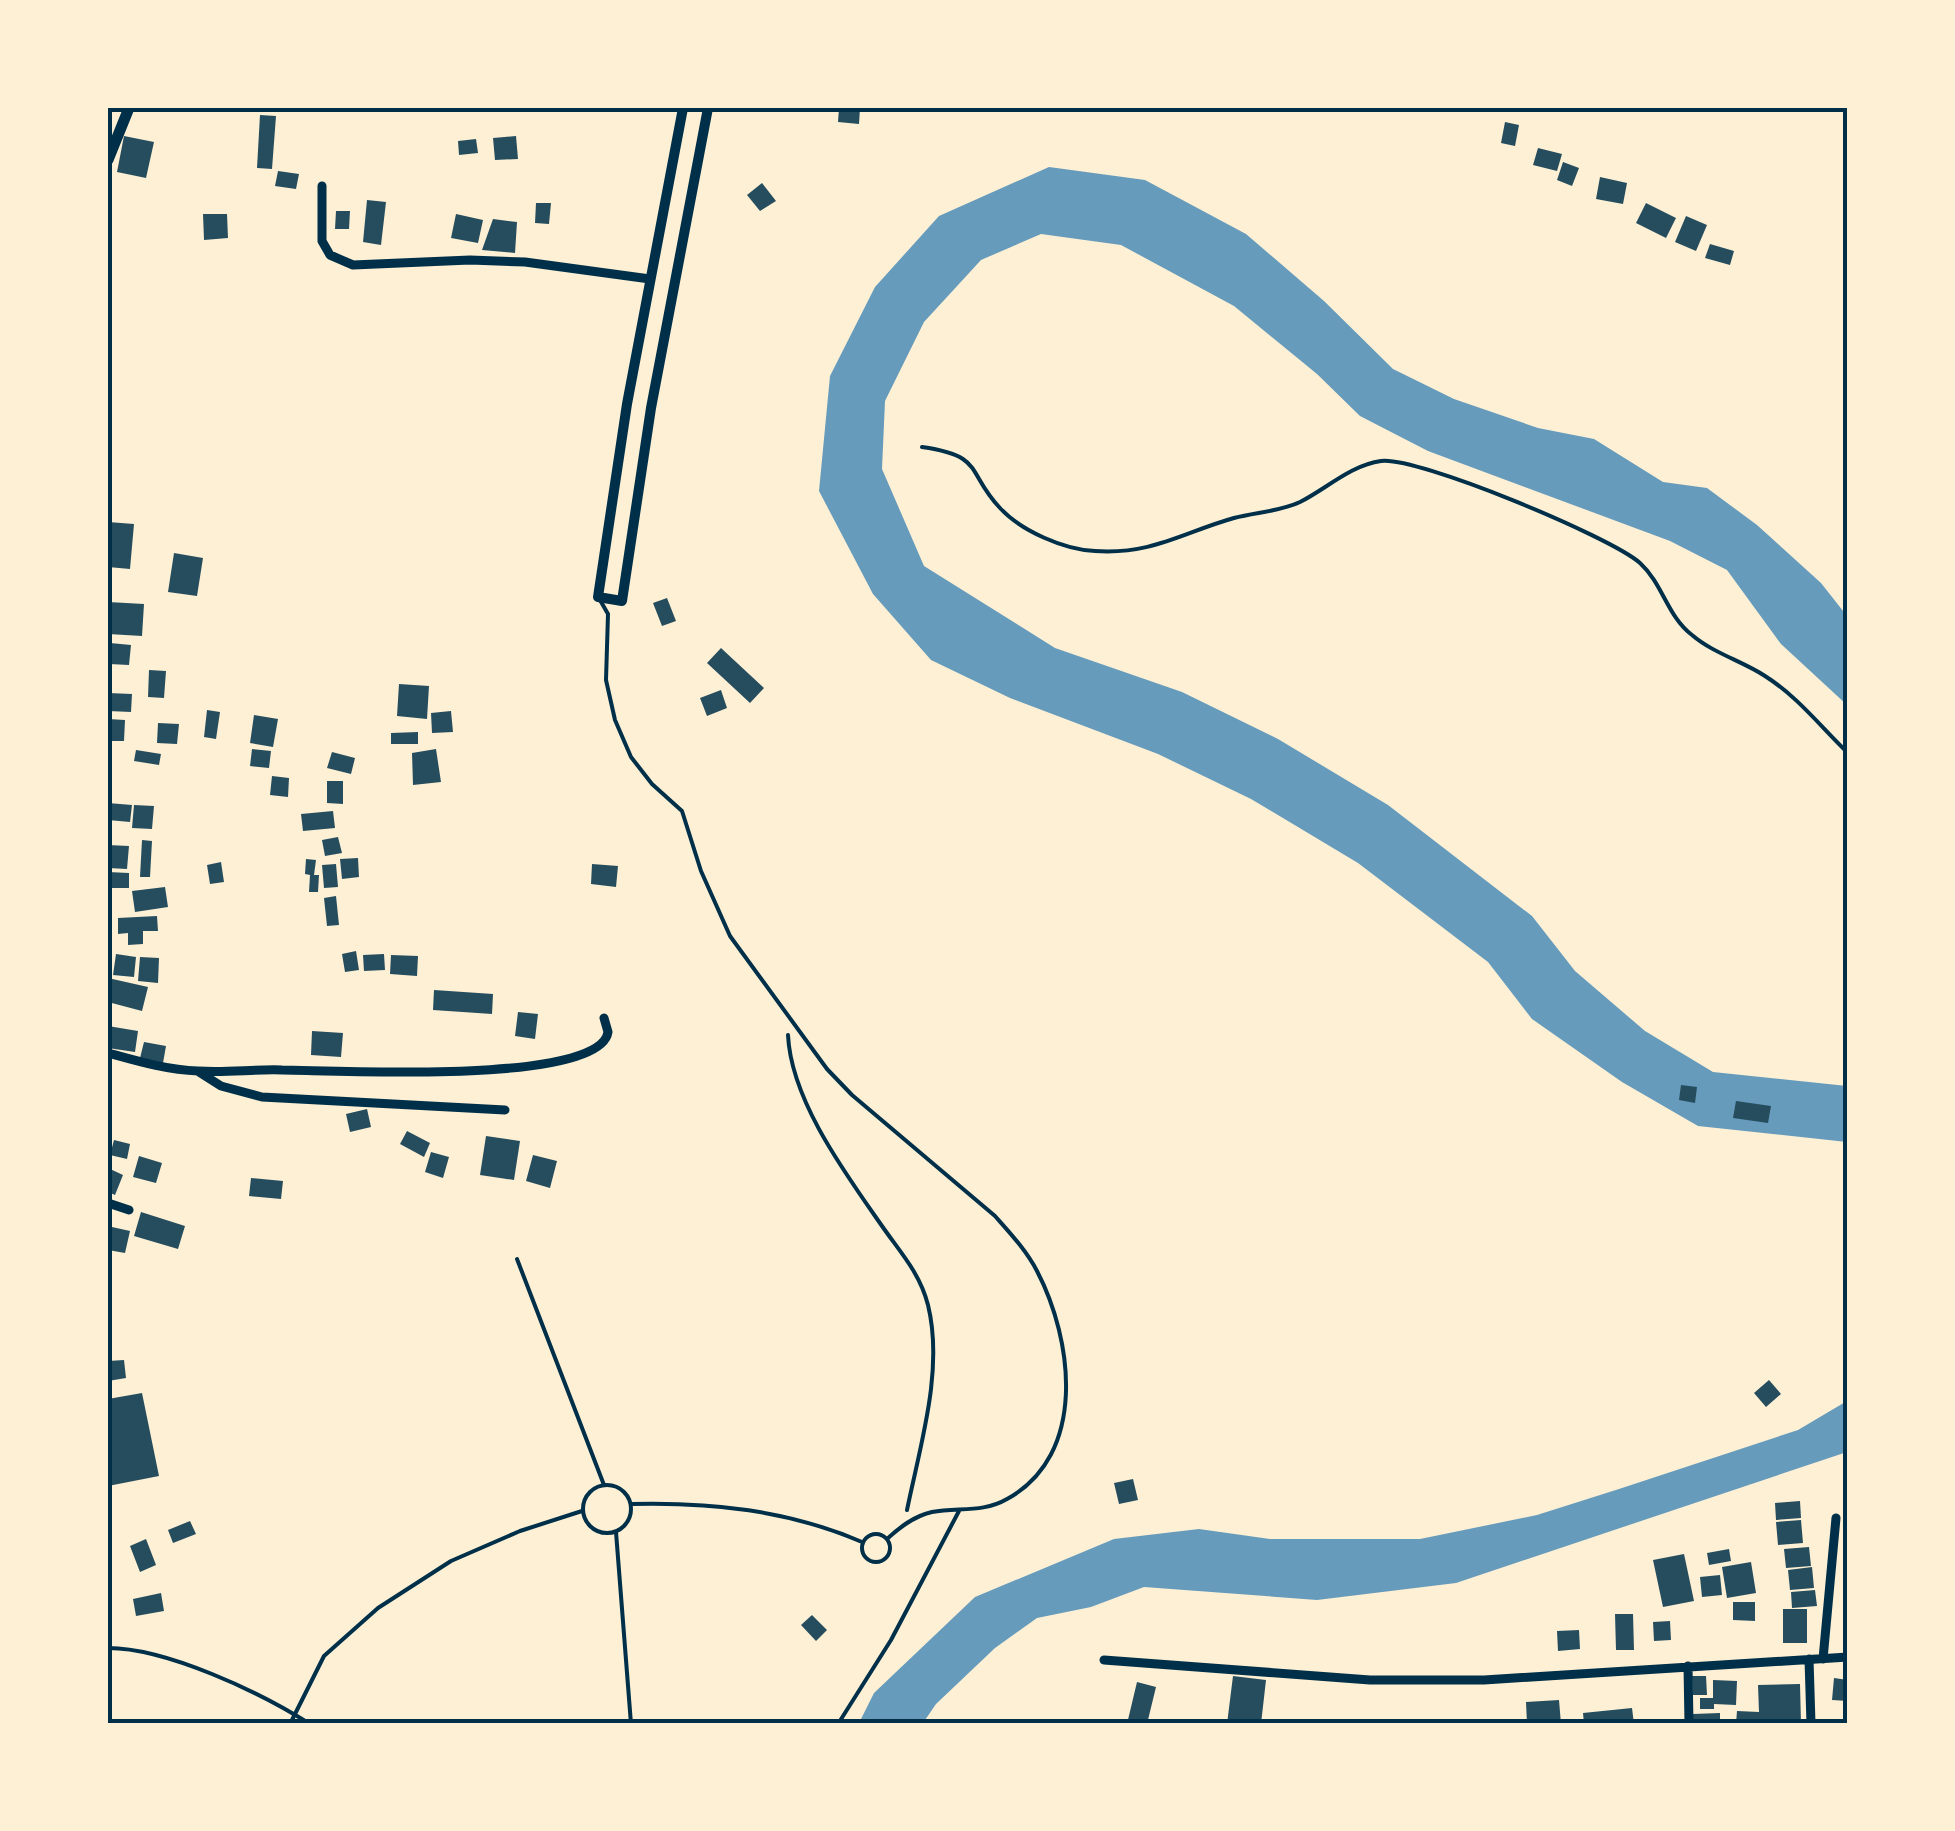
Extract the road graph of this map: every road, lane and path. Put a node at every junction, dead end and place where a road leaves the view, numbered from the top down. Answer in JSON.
{"nodes":[{"id":1,"x":129,"y":108,"type":"edge"},
{"id":2,"x":683,"y":108,"type":"edge"},
{"id":3,"x":708,"y":108,"type":"edge"},
{"id":4,"x":108,"y":160,"type":"edge"},
{"id":5,"x":322,"y":186,"type":"dead end"},
{"id":6,"x":650,"y":279,"type":"junction"},
{"id":7,"x":922,"y":447,"type":"dead end"},
{"id":8,"x":598,"y":597,"type":"junction"},
{"id":9,"x":622,"y":600,"type":"junction"},
{"id":10,"x":608,"y":614,"type":"junction"},
{"id":11,"x":1848,"y":753,"type":"edge"},
{"id":12,"x":604,"y":1018,"type":"dead end"},
{"id":13,"x":787,"y":1018,"type":"junction"},
{"id":14,"x":108,"y":1053,"type":"edge"},
{"id":15,"x":198,"y":1072,"type":"junction"},
{"id":16,"x":505,"y":1110,"type":"dead end"},
{"id":17,"x":108,"y":1203,"type":"edge"},
{"id":18,"x":130,"y":1210,"type":"dead end"},
{"id":19,"x":517,"y":1258,"type":"dead end"},
{"id":20,"x":604,"y":1485,"type":"junction"},
{"id":21,"x":631,"y":1504,"type":"junction"},
{"id":22,"x":582,"y":1511,"type":"junction"},
{"id":23,"x":959,"y":1511,"type":"junction"},
{"id":24,"x":1836,"y":1518,"type":"dead end"},
{"id":25,"x":904,"y":1524,"type":"junction"},
{"id":26,"x":616,"y":1532,"type":"junction"},
{"id":27,"x":886,"y":1539,"type":"junction"},
{"id":28,"x":862,"y":1542,"type":"junction"},
{"id":29,"x":108,"y":1648,"type":"edge"},
{"id":30,"x":1848,"y":1657,"type":"edge"},
{"id":31,"x":1823,"y":1658,"type":"junction"},
{"id":32,"x":1808,"y":1659,"type":"junction"},
{"id":33,"x":1104,"y":1660,"type":"dead end"},
{"id":34,"x":1688,"y":1666,"type":"junction"},
{"id":35,"x":295,"y":1714,"type":"junction"},
{"id":36,"x":290,"y":1724,"type":"edge"},
{"id":37,"x":310,"y":1724,"type":"edge"},
{"id":38,"x":631,"y":1724,"type":"edge"},
{"id":39,"x":838,"y":1724,"type":"edge"},
{"id":40,"x":1689,"y":1724,"type":"edge"},
{"id":41,"x":1811,"y":1724,"type":"edge"}],
"edges":[{"from":1,"to":4,"type":"main road"},
{"from":2,"to":6,"type":"street"},
{"from":3,"to":9,"type":"street"},
{"from":5,"to":6,"type":"street"},
{"from":6,"to":8,"type":"street"},
{"from":7,"to":11,"type":"path"},
{"from":8,"to":9,"type":"street"},
{"from":8,"to":10,"type":"lane"},
{"from":9,"to":10,"type":"lane"},
{"from":10,"to":13,"type":"lane"},
{"from":12,"to":15,"type":"street"},
{"from":13,"to":23,"type":"lane"},
{"from":13,"to":25,"type":"path"},
{"from":14,"to":15,"type":"street"},
{"from":15,"to":16,"type":"street"},
{"from":17,"to":18,"type":"street"},
{"from":19,"to":20,"type":"lane"},
{"from":20,"to":21,"type":"lane"},
{"from":20,"to":22,"type":"lane"},
{"from":21,"to":26,"type":"lane"},
{"from":21,"to":28,"type":"lane"},
{"from":22,"to":26,"type":"lane"},
{"from":22,"to":35,"type":"lane"},
{"from":23,"to":25,"type":"lane"},
{"from":23,"to":39,"type":"lane"},
{"from":24,"to":31,"type":"street"},
{"from":25,"to":27,"type":"lane"},
{"from":26,"to":38,"type":"lane"},
{"from":27,"to":28,"type":"lane"},
{"from":27,"to":28,"type":"lane"},
{"from":29,"to":35,"type":"lane"},
{"from":30,"to":31,"type":"street"},
{"from":31,"to":32,"type":"street"},
{"from":32,"to":34,"type":"street"},
{"from":32,"to":41,"type":"street"},
{"from":33,"to":34,"type":"street"},
{"from":34,"to":40,"type":"street"},
{"from":35,"to":36,"type":"lane"},
{"from":35,"to":37,"type":"lane"}]}
